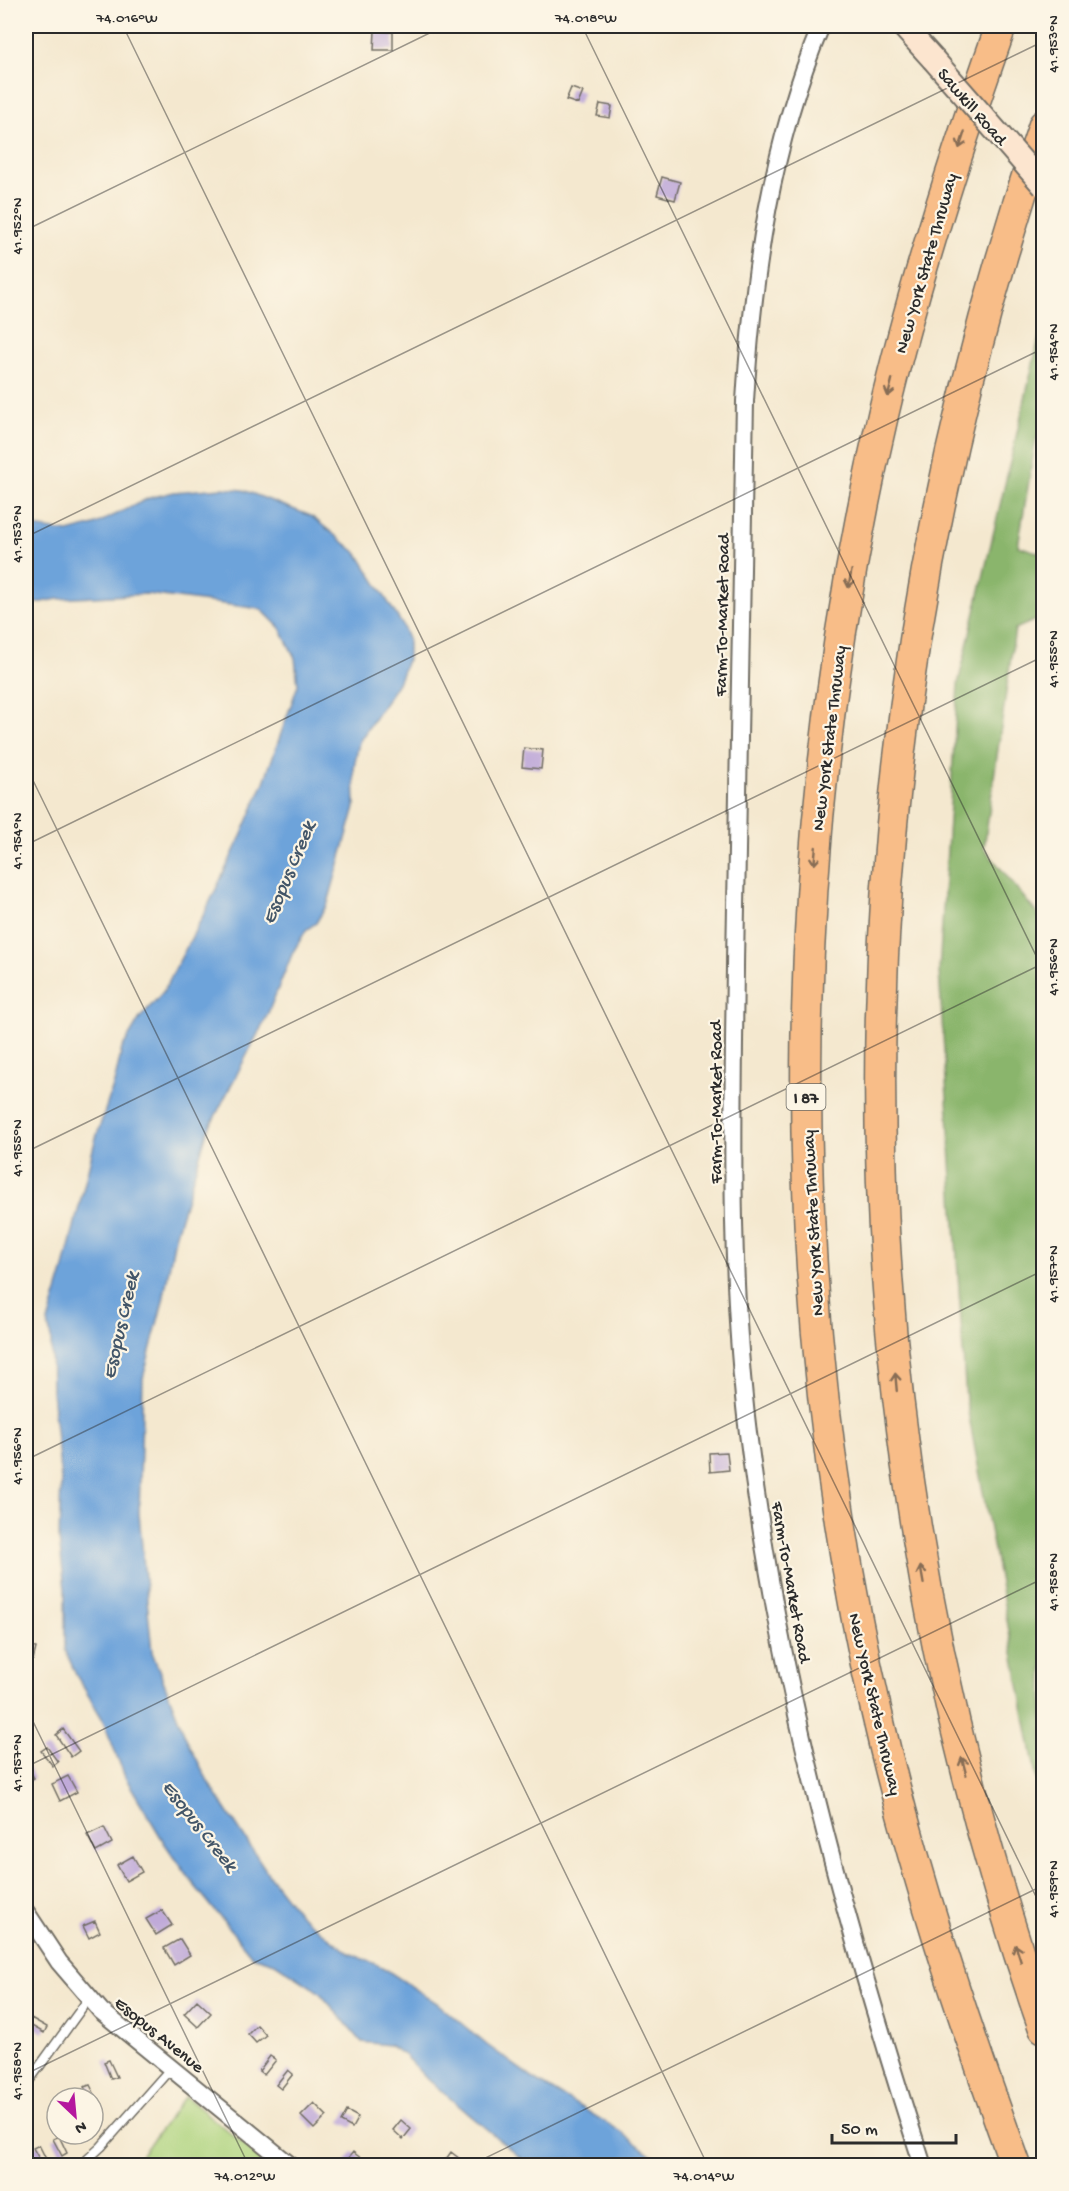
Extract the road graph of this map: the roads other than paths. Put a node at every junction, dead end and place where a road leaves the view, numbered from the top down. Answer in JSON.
{"nodes":[{"id":1,"x":821,"y":26,"type":"edge"},
{"id":2,"x":903,"y":26,"type":"edge"},
{"id":3,"x":1001,"y":26,"type":"edge"},
{"id":4,"x":1044,"y":125,"type":"edge"},
{"id":5,"x":1044,"y":186,"type":"edge"},
{"id":6,"x":26,"y":1912,"type":"edge"},
{"id":7,"x":90,"y":1998,"type":"junction"},
{"id":8,"x":1044,"y":2028,"type":"edge"},
{"id":9,"x":171,"y":2068,"type":"junction"},
{"id":10,"x":26,"y":2085,"type":"edge"},
{"id":11,"x":80,"y":2166,"type":"edge"},
{"id":12,"x":291,"y":2166,"type":"edge"},
{"id":13,"x":923,"y":2166,"type":"edge"},
{"id":14,"x":1016,"y":2166,"type":"edge"}],
"edges":[{"from":1,"to":13,"type":"street","name":"Farm-To-Market Road"},
{"from":2,"to":5,"type":"street","name":"Sawkill Road","bridge":true},
{"from":3,"to":14,"type":"highway","name":"New York State Thruway","number":"I 87","one_way":true},
{"from":8,"to":4,"type":"highway","one_way":true},
{"from":6,"to":7,"type":"street","name":"Esopus Avenue"},
{"from":7,"to":9,"type":"street","name":"Esopus Avenue"},
{"from":7,"to":10,"type":"lane"},
{"from":9,"to":11,"type":"lane"},
{"from":9,"to":12,"type":"street","name":"Esopus Avenue"}]}
